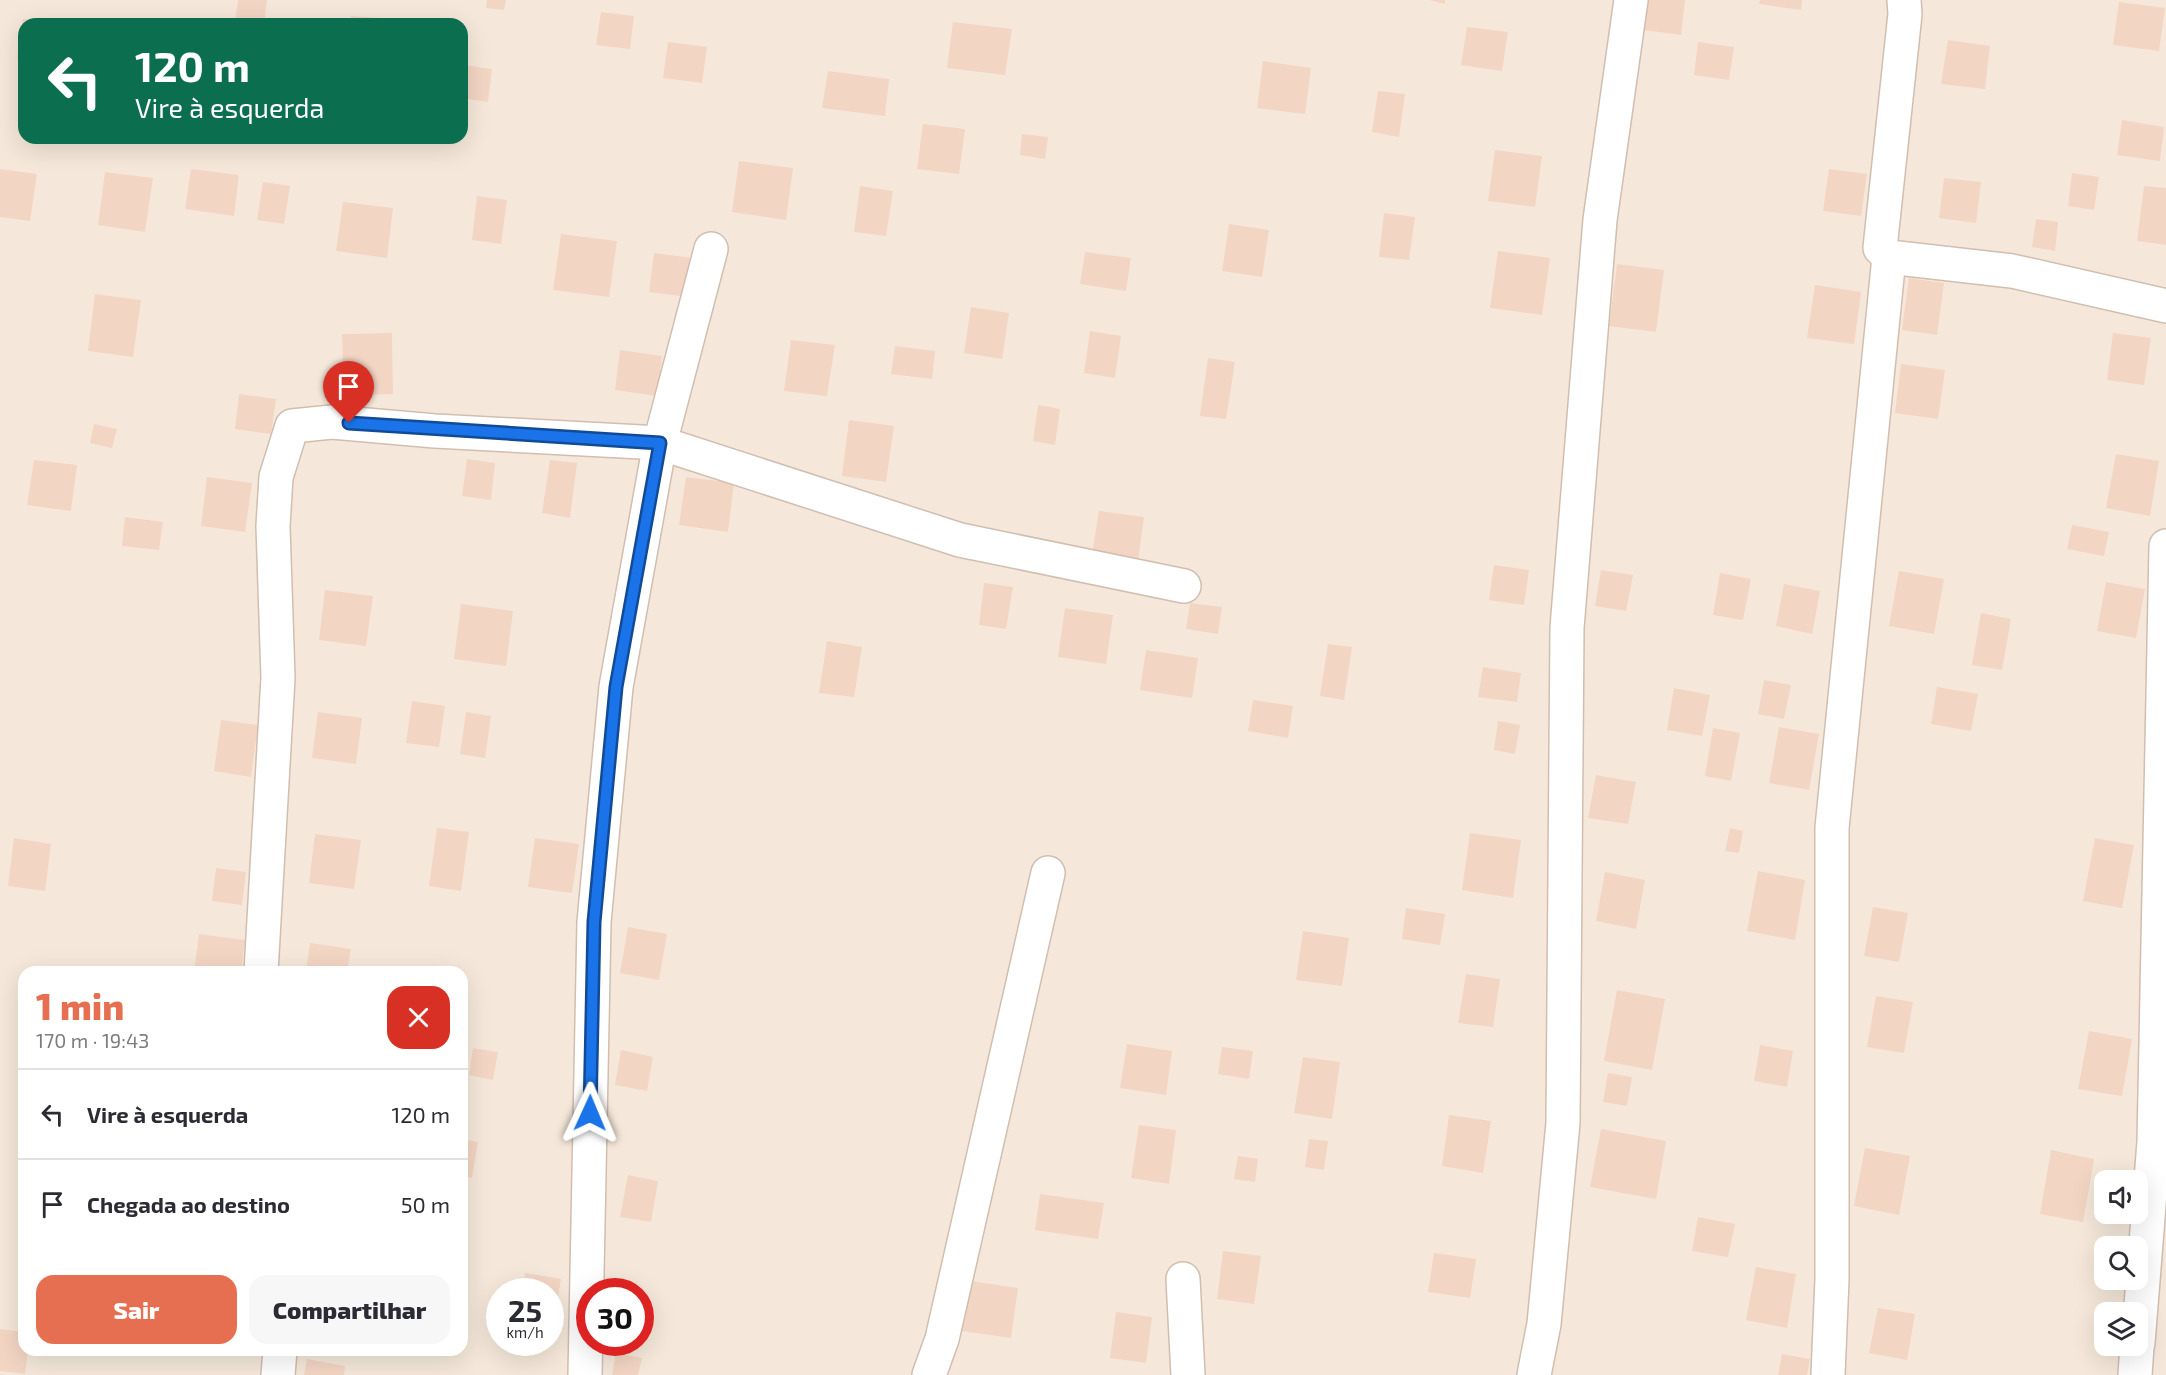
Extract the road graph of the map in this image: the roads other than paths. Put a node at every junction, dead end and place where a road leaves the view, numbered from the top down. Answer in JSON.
{"nodes":[{"id":1,"x":1631,"y":0,"type":"edge"},
{"id":2,"x":1904,"y":0,"type":"edge"},
{"id":3,"x":711,"y":249,"type":"dead end"},
{"id":4,"x":1889,"y":257,"type":"junction"},
{"id":5,"x":2166,"y":306,"type":"edge"},
{"id":6,"x":660,"y":443,"type":"junction"},
{"id":7,"x":2166,"y":546,"type":"edge"},
{"id":8,"x":1184,"y":586,"type":"dead end"},
{"id":9,"x":1048,"y":873,"type":"dead end"},
{"id":10,"x":261,"y":966,"type":"edge"},
{"id":11,"x":1183,"y":1279,"type":"dead end"},
{"id":12,"x":2141,"y":1302,"type":"edge"},
{"id":13,"x":280,"y":1356,"type":"edge"},
{"id":14,"x":2136,"y":1356,"type":"edge"},
{"id":15,"x":278,"y":1375,"type":"edge"},
{"id":16,"x":585,"y":1375,"type":"edge"},
{"id":17,"x":928,"y":1375,"type":"edge"},
{"id":18,"x":1188,"y":1375,"type":"edge"},
{"id":19,"x":1534,"y":1375,"type":"edge"},
{"id":20,"x":1828,"y":1375,"type":"edge"},
{"id":21,"x":2135,"y":1375,"type":"edge"}],
"edges":[{"from":1,"to":19,"type":"street"},
{"from":2,"to":4,"type":"street"},
{"from":3,"to":6,"type":"street"},
{"from":4,"to":5,"type":"street"},
{"from":4,"to":20,"type":"street"},
{"from":6,"to":8,"type":"street"},
{"from":6,"to":10,"type":"street"},
{"from":6,"to":16,"type":"street"},
{"from":7,"to":12,"type":"street"},
{"from":9,"to":17,"type":"street"},
{"from":11,"to":18,"type":"street"},
{"from":13,"to":15,"type":"street"},
{"from":14,"to":21,"type":"street"}]}
